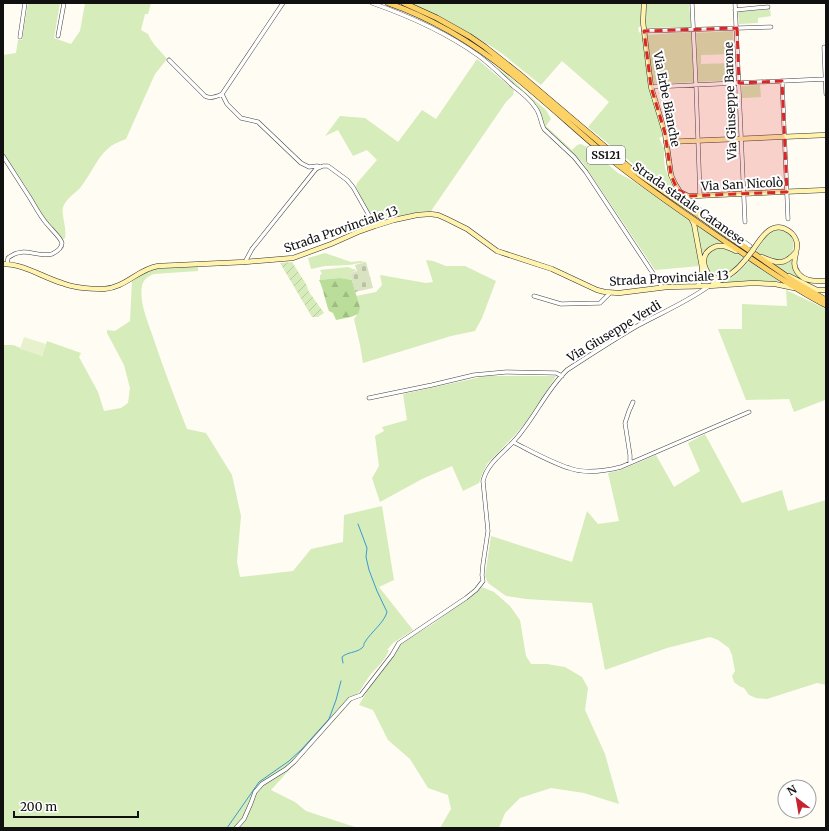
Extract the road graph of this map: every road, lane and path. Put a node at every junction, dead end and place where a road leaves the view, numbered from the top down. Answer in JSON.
{"nodes":[{"id":1,"x":25,"y":3,"type":"edge"},
{"id":2,"x":64,"y":3,"type":"edge"},
{"id":3,"x":283,"y":3,"type":"edge"},
{"id":4,"x":372,"y":3,"type":"edge"},
{"id":5,"x":388,"y":3,"type":"edge"},
{"id":6,"x":404,"y":3,"type":"edge"},
{"id":7,"x":644,"y":3,"type":"edge"},
{"id":8,"x":692,"y":3,"type":"edge"},
{"id":9,"x":735,"y":3,"type":"edge"},
{"id":10,"x":768,"y":7,"type":"dead end"},
{"id":11,"x":735,"y":10,"type":"junction"},
{"id":12,"x":771,"y":27,"type":"dead end"},
{"id":13,"x":737,"y":28,"type":"junction"},
{"id":14,"x":693,"y":29,"type":"junction"},
{"id":15,"x":644,"y":31,"type":"junction"},
{"id":16,"x":58,"y":36,"type":"dead end"},
{"id":17,"x":20,"y":37,"type":"dead end"},
{"id":18,"x":824,"y":47,"type":"dead end"},
{"id":19,"x":169,"y":60,"type":"dead end"},
{"id":20,"x":825,"y":79,"type":"edge"},
{"id":21,"x":782,"y":81,"type":"junction"},
{"id":22,"x":739,"y":83,"type":"junction"},
{"id":23,"x":696,"y":85,"type":"junction"},
{"id":24,"x":651,"y":87,"type":"junction"},
{"id":25,"x":222,"y":94,"type":"junction"},
{"id":26,"x":826,"y":94,"type":"edge"},
{"id":27,"x":826,"y":135,"type":"edge"},
{"id":28,"x":784,"y":137,"type":"junction"},
{"id":29,"x":741,"y":139,"type":"junction"},
{"id":30,"x":698,"y":141,"type":"junction"},
{"id":31,"x":666,"y":142,"type":"junction"},
{"id":32,"x":3,"y":156,"type":"edge"},
{"id":33,"x":320,"y":167,"type":"junction"},
{"id":34,"x":671,"y":175,"type":"joint"},
{"id":35,"x":826,"y":190,"type":"edge"},
{"id":36,"x":787,"y":192,"type":"junction"},
{"id":37,"x":744,"y":194,"type":"junction"},
{"id":38,"x":688,"y":196,"type":"junction"},
{"id":39,"x":700,"y":196,"type":"junction"},
{"id":40,"x":690,"y":217,"type":"junction"},
{"id":41,"x":788,"y":218,"type":"dead end"},
{"id":42,"x":745,"y":222,"type":"dead end"},
{"id":43,"x":375,"y":226,"type":"junction"},
{"id":44,"x":796,"y":252,"type":"junction"},
{"id":45,"x":750,"y":253,"type":"junction"},
{"id":46,"x":245,"y":262,"type":"junction"},
{"id":47,"x":5,"y":264,"type":"edge"},
{"id":48,"x":702,"y":267,"type":"junction"},
{"id":49,"x":779,"y":271,"type":"junction"},
{"id":50,"x":709,"y":275,"type":"junction"},
{"id":51,"x":722,"y":280,"type":"junction"},
{"id":52,"x":826,"y":280,"type":"edge"},
{"id":53,"x":698,"y":286,"type":"junction"},
{"id":54,"x":709,"y":286,"type":"junction"},
{"id":55,"x":662,"y":287,"type":"junction"},
{"id":56,"x":795,"y":288,"type":"junction"},
{"id":57,"x":826,"y":290,"type":"edge"},
{"id":58,"x":610,"y":293,"type":"junction"},
{"id":59,"x":698,"y":294,"type":"junction"},
{"id":60,"x":534,"y":296,"type":"dead end"},
{"id":61,"x":826,"y":300,"type":"edge"},
{"id":62,"x":826,"y":305,"type":"edge"},
{"id":63,"x":562,"y":376,"type":"junction"},
{"id":64,"x":369,"y":398,"type":"dead end"},
{"id":65,"x":633,"y":402,"type":"dead end"},
{"id":66,"x":749,"y":412,"type":"dead end"},
{"id":67,"x":513,"y":442,"type":"junction"},
{"id":68,"x":630,"y":463,"type":"junction"},
{"id":69,"x":236,"y":828,"type":"edge"}],
"edges":[{"from":1,"to":17,"type":"street"},
{"from":2,"to":16,"type":"street"},
{"from":3,"to":25,"type":"street"},
{"from":4,"to":55,"type":"street"},
{"from":5,"to":40,"type":"main road","name":"Strada statale Catanese","number":"SS121"},
{"from":6,"to":45,"type":"main road","name":"Strada statale Catanese","number":"SS121"},
{"from":7,"to":15,"type":"main road","name":"Via Erbe Bianche"},
{"from":8,"to":14,"type":"street"},
{"from":9,"to":11,"type":"street","name":"Via Giuseppe Barone"},
{"from":10,"to":11,"type":"street"},
{"from":11,"to":13,"type":"street","name":"Via Giuseppe Barone"},
{"from":12,"to":13,"type":"street"},
{"from":13,"to":14,"type":"street"},
{"from":13,"to":22,"type":"street","name":"Via Giuseppe Barone"},
{"from":14,"to":15,"type":"street"},
{"from":14,"to":23,"type":"street"},
{"from":15,"to":24,"type":"main road","name":"Via Erbe Bianche"},
{"from":18,"to":20,"type":"street"},
{"from":19,"to":25,"type":"street"},
{"from":20,"to":21,"type":"street"},
{"from":20,"to":26,"type":"street"},
{"from":21,"to":22,"type":"street"},
{"from":21,"to":28,"type":"street"},
{"from":22,"to":23,"type":"street"},
{"from":22,"to":29,"type":"street","name":"Via Giuseppe Barone"},
{"from":23,"to":24,"type":"street"},
{"from":23,"to":30,"type":"street"},
{"from":24,"to":31,"type":"main road","name":"Via Erbe Bianche"},
{"from":25,"to":33,"type":"street"},
{"from":27,"to":28,"type":"main road"},
{"from":28,"to":29,"type":"main road"},
{"from":28,"to":36,"type":"street"},
{"from":29,"to":30,"type":"main road"},
{"from":29,"to":37,"type":"street","name":"Via Giuseppe Barone"},
{"from":30,"to":31,"type":"main road"},
{"from":30,"to":39,"type":"street"},
{"from":31,"to":34,"type":"main road","name":"Via Erbe Bianche"},
{"from":32,"to":47,"type":"street"},
{"from":33,"to":43,"type":"street"},
{"from":33,"to":46,"type":"street"},
{"from":34,"to":38,"type":"main road","name":"Via San Nicolò"},
{"from":35,"to":36,"type":"main road","name":"Via San Nicolò"},
{"from":36,"to":37,"type":"main road","name":"Via San Nicolò"},
{"from":36,"to":41,"type":"street"},
{"from":37,"to":39,"type":"main road","name":"Via San Nicolò"},
{"from":37,"to":42,"type":"street","name":"Via Giuseppe Barone"},
{"from":38,"to":39,"type":"main road","name":"Via San Nicolò"},
{"from":38,"to":45,"type":"street"},
{"from":40,"to":45,"type":"main road","name":"Strada statale Catanese","number":"SS121"},
{"from":40,"to":48,"type":"main road"},
{"from":43,"to":46,"type":"main road","name":"Strada Provinciale 13"},
{"from":43,"to":58,"type":"main road","name":"Strada Provinciale 13"},
{"from":44,"to":45,"type":"main road"},
{"from":44,"to":45,"type":"main road"},
{"from":44,"to":52,"type":"main road"},
{"from":45,"to":49,"type":"main road","name":"Strada statale Catanese","number":"SS121"},
{"from":45,"to":50,"type":"main road"},
{"from":45,"to":51,"type":"main road"},
{"from":45,"to":56,"type":"main road","name":"Strada statale Catanese","number":"SS121"},
{"from":46,"to":47,"type":"main road","name":"Strada Provinciale 13"},
{"from":48,"to":50,"type":"main road"},
{"from":48,"to":53,"type":"main road"},
{"from":49,"to":57,"type":"main road"},
{"from":49,"to":61,"type":"main road","name":"Strada statale Catanese","number":"SS121"},
{"from":50,"to":51,"type":"main road"},
{"from":51,"to":54,"type":"main road"},
{"from":53,"to":54,"type":"main road","name":"Strada Provinciale 13"},
{"from":53,"to":55,"type":"main road","name":"Strada Provinciale 13"},
{"from":53,"to":59,"type":"street"},
{"from":54,"to":56,"type":"main road","name":"Strada Provinciale 13"},
{"from":54,"to":59,"type":"street","name":"Via Giuseppe Verdi"},
{"from":55,"to":58,"type":"main road","name":"Strada Provinciale 13"},
{"from":56,"to":62,"type":"main road","name":"Strada statale Catanese","number":"SS121"},
{"from":58,"to":60,"type":"street"},
{"from":59,"to":63,"type":"street","name":"Via Giuseppe Verdi"},
{"from":63,"to":64,"type":"street"},
{"from":63,"to":67,"type":"street","name":"Via Giuseppe Verdi"},
{"from":65,"to":68,"type":"street"},
{"from":66,"to":68,"type":"street"},
{"from":67,"to":68,"type":"street"},
{"from":67,"to":69,"type":"street","name":"Via Giuseppe Verdi"}]}
